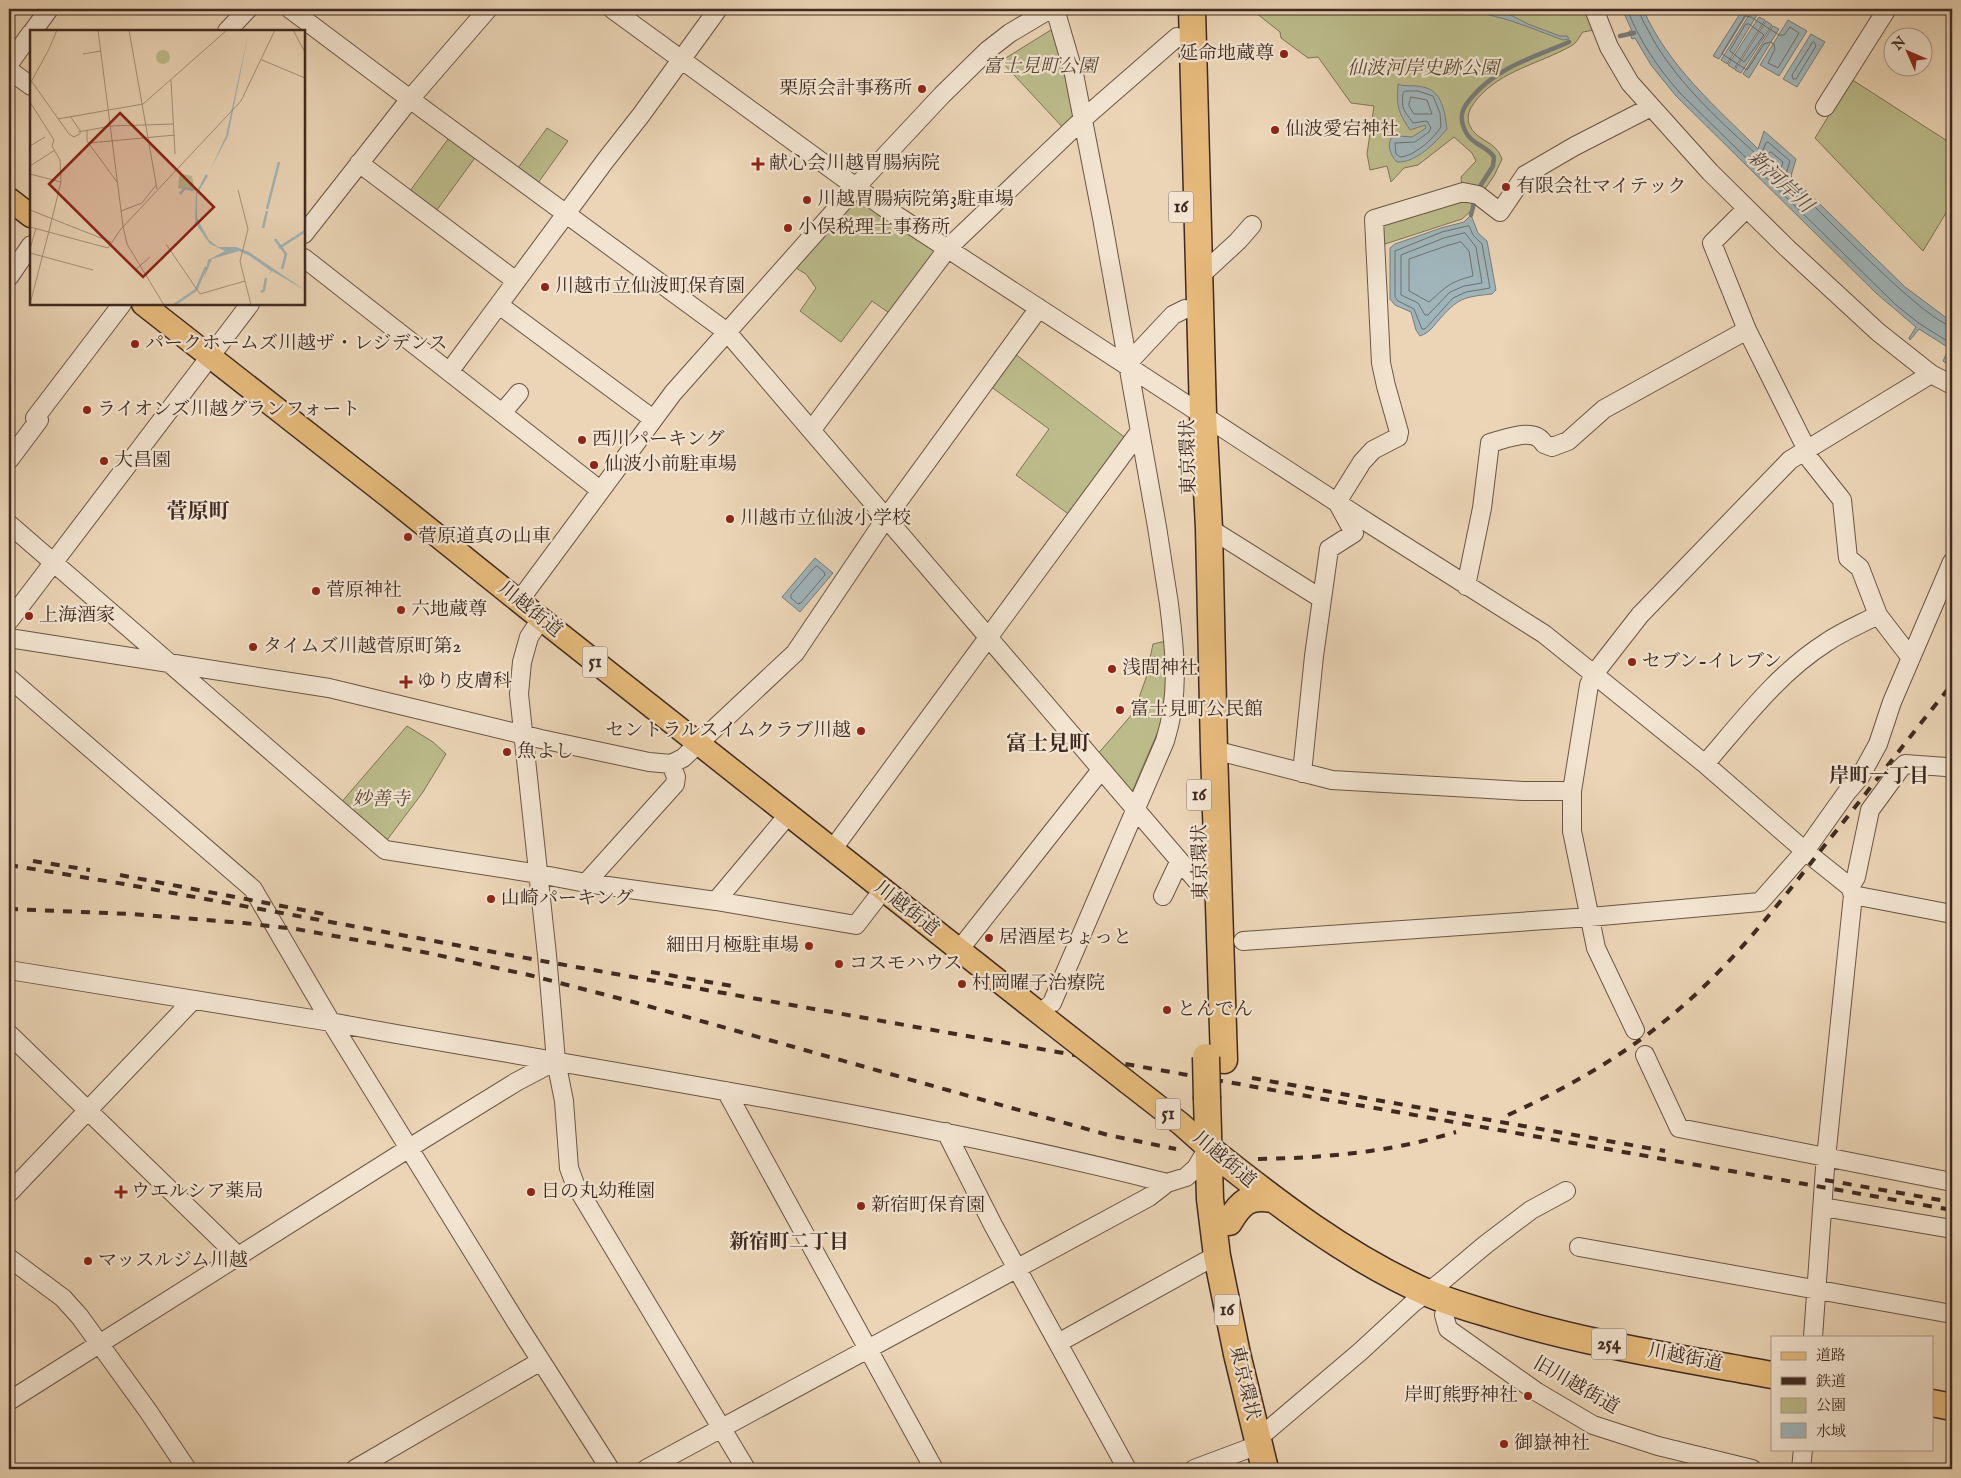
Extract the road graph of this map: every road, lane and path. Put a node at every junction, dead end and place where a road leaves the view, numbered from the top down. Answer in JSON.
{"nodes":[{"id":1,"x":50,"y":9,"type":"edge"},
{"id":2,"x":248,"y":9,"type":"edge"},
{"id":3,"x":290,"y":9,"type":"edge"},
{"id":4,"x":488,"y":9,"type":"edge"},
{"id":5,"x":612,"y":9,"type":"edge"},
{"id":6,"x":718,"y":9,"type":"edge"},
{"id":7,"x":1176,"y":9,"type":"edge"},
{"id":8,"x":1192,"y":9,"type":"edge"},
{"id":9,"x":1594,"y":9,"type":"edge"},
{"id":10,"x":1886,"y":9,"type":"edge"},
{"id":11,"x":1051,"y":10,"type":"edge"},
{"id":12,"x":34,"y":30,"type":"edge"},
{"id":13,"x":228,"y":30,"type":"edge"},
{"id":14,"x":30,"y":35,"type":"edge"},
{"id":15,"x":1177,"y":37,"type":"junction"},
{"id":16,"x":680,"y":59,"type":"junction"},
{"id":17,"x":9,"y":64,"type":"edge"},
{"id":18,"x":9,"y":70,"type":"edge"},
{"id":19,"x":30,"y":85,"type":"edge"},
{"id":20,"x":410,"y":99,"type":"junction"},
{"id":21,"x":1651,"y":107,"type":"junction"},
{"id":22,"x":1825,"y":107,"type":"dead end"},
{"id":23,"x":1083,"y":120,"type":"junction"},
{"id":24,"x":359,"y":164,"type":"junction"},
{"id":25,"x":856,"y":187,"type":"junction"},
{"id":26,"x":9,"y":199,"type":"edge"},
{"id":27,"x":1746,"y":209,"type":"junction"},
{"id":28,"x":567,"y":214,"type":"junction"},
{"id":29,"x":30,"y":215,"type":"edge"},
{"id":30,"x":1252,"y":224,"type":"dead end"},
{"id":31,"x":305,"y":233,"type":"edge"},
{"id":32,"x":30,"y":246,"type":"edge"},
{"id":33,"x":948,"y":248,"type":"junction"},
{"id":34,"x":305,"y":259,"type":"edge"},
{"id":35,"x":9,"y":277,"type":"edge"},
{"id":36,"x":1199,"y":277,"type":"junction"},
{"id":37,"x":516,"y":281,"type":"junction"},
{"id":38,"x":121,"y":305,"type":"edge"},
{"id":39,"x":144,"y":305,"type":"edge"},
{"id":40,"x":249,"y":305,"type":"edge"},
{"id":41,"x":499,"y":305,"type":"junction"},
{"id":42,"x":1039,"y":308,"type":"junction"},
{"id":43,"x":1185,"y":309,"type":"junction"},
{"id":44,"x":1747,"y":330,"type":"junction"},
{"id":45,"x":727,"y":332,"type":"junction"},
{"id":46,"x":209,"y":356,"type":"junction"},
{"id":47,"x":1129,"y":364,"type":"junction"},
{"id":48,"x":449,"y":372,"type":"junction"},
{"id":49,"x":1931,"y":374,"type":"junction"},
{"id":50,"x":1952,"y":385,"type":"edge"},
{"id":51,"x":518,"y":393,"type":"dead end"},
{"id":52,"x":1195,"y":410,"type":"junction"},
{"id":53,"x":502,"y":413,"type":"junction"},
{"id":54,"x":654,"y":419,"type":"junction"},
{"id":55,"x":810,"y":429,"type":"junction"},
{"id":56,"x":1140,"y":431,"type":"junction"},
{"id":57,"x":1805,"y":451,"type":"junction"},
{"id":58,"x":9,"y":460,"type":"edge"},
{"id":59,"x":600,"y":490,"type":"junction"},
{"id":60,"x":1337,"y":502,"type":"junction"},
{"id":61,"x":886,"y":518,"type":"junction"},
{"id":62,"x":9,"y":524,"type":"edge"},
{"id":63,"x":1209,"y":528,"type":"junction"},
{"id":64,"x":1952,"y":562,"type":"edge"},
{"id":65,"x":52,"y":563,"type":"junction"},
{"id":66,"x":1466,"y":586,"type":"junction"},
{"id":67,"x":1322,"y":599,"type":"junction"},
{"id":68,"x":519,"y":601,"type":"junction"},
{"id":69,"x":1878,"y":615,"type":"junction"},
{"id":70,"x":541,"y":620,"type":"junction"},
{"id":71,"x":9,"y":621,"type":"edge"},
{"id":72,"x":9,"y":638,"type":"edge"},
{"id":73,"x":987,"y":638,"type":"junction"},
{"id":74,"x":1911,"y":658,"type":"junction"},
{"id":75,"x":169,"y":662,"type":"junction"},
{"id":76,"x":1594,"y":674,"type":"junction"},
{"id":77,"x":9,"y":678,"type":"edge"},
{"id":78,"x":522,"y":734,"type":"junction"},
{"id":79,"x":697,"y":743,"type":"junction"},
{"id":80,"x":1214,"y":750,"type":"junction"},
{"id":81,"x":671,"y":764,"type":"junction"},
{"id":82,"x":1706,"y":764,"type":"junction"},
{"id":83,"x":1950,"y":766,"type":"edge"},
{"id":84,"x":1101,"y":770,"type":"junction"},
{"id":85,"x":1302,"y":772,"type":"junction"},
{"id":86,"x":1572,"y":791,"type":"junction"},
{"id":87,"x":1135,"y":810,"type":"junction"},
{"id":88,"x":788,"y":815,"type":"junction"},
{"id":89,"x":832,"y":850,"type":"junction"},
{"id":90,"x":1805,"y":851,"type":"junction"},
{"id":91,"x":1179,"y":862,"type":"junction"},
{"id":92,"x":539,"y":874,"type":"junction"},
{"id":93,"x":586,"y":883,"type":"junction"},
{"id":94,"x":1202,"y":887,"type":"junction"},
{"id":95,"x":882,"y":890,"type":"junction"},
{"id":96,"x":1852,"y":891,"type":"junction"},
{"id":97,"x":1163,"y":896,"type":"dead end"},
{"id":98,"x":716,"y":901,"type":"junction"},
{"id":99,"x":1952,"y":914,"type":"edge"},
{"id":100,"x":1590,"y":917,"type":"junction"},
{"id":101,"x":1243,"y":941,"type":"dead end"},
{"id":102,"x":959,"y":950,"type":"junction"},
{"id":103,"x":9,"y":970,"type":"edge"},
{"id":104,"x":194,"y":1000,"type":"junction"},
{"id":105,"x":1044,"y":1017,"type":"junction"},
{"id":106,"x":331,"y":1022,"type":"junction"},
{"id":107,"x":1634,"y":1030,"type":"dead end"},
{"id":108,"x":9,"y":1034,"type":"edge"},
{"id":109,"x":1645,"y":1055,"type":"dead end"},
{"id":110,"x":1215,"y":1058,"type":"junction"},
{"id":111,"x":556,"y":1061,"type":"junction"},
{"id":112,"x":726,"y":1091,"type":"junction"},
{"id":113,"x":89,"y":1110,"type":"junction"},
{"id":114,"x":946,"y":1132,"type":"junction"},
{"id":115,"x":409,"y":1148,"type":"junction"},
{"id":116,"x":1217,"y":1155,"type":"junction"},
{"id":117,"x":1827,"y":1158,"type":"junction"},
{"id":118,"x":1952,"y":1182,"type":"edge"},
{"id":119,"x":1167,"y":1183,"type":"junction"},
{"id":120,"x":1566,"y":1191,"type":"dead end"},
{"id":121,"x":9,"y":1193,"type":"edge"},
{"id":122,"x":1272,"y":1199,"type":"junction"},
{"id":123,"x":1823,"y":1204,"type":"junction"},
{"id":124,"x":1229,"y":1222,"type":"junction"},
{"id":125,"x":1952,"y":1229,"type":"edge"},
{"id":126,"x":1579,"y":1247,"type":"dead end"},
{"id":127,"x":1217,"y":1256,"type":"junction"},
{"id":128,"x":239,"y":1257,"type":"junction"},
{"id":129,"x":9,"y":1258,"type":"edge"},
{"id":130,"x":1016,"y":1267,"type":"junction"},
{"id":131,"x":1817,"y":1290,"type":"junction"},
{"id":132,"x":1438,"y":1297,"type":"junction"},
{"id":133,"x":1952,"y":1314,"type":"edge"},
{"id":134,"x":1813,"y":1336,"type":"edge"},
{"id":135,"x":100,"y":1343,"type":"junction"},
{"id":136,"x":1058,"y":1343,"type":"junction"},
{"id":137,"x":868,"y":1348,"type":"junction"},
{"id":138,"x":541,"y":1361,"type":"junction"},
{"id":139,"x":1771,"y":1375,"type":"edge"},
{"id":140,"x":9,"y":1402,"type":"edge"},
{"id":141,"x":1934,"y":1403,"type":"edge"},
{"id":142,"x":1952,"y":1407,"type":"edge"},
{"id":143,"x":721,"y":1428,"type":"junction"},
{"id":144,"x":1263,"y":1448,"type":"edge"},
{"id":145,"x":1803,"y":1450,"type":"edge"},
{"id":146,"x":187,"y":1469,"type":"edge"},
{"id":147,"x":355,"y":1469,"type":"edge"},
{"id":148,"x":610,"y":1469,"type":"edge"},
{"id":149,"x":646,"y":1469,"type":"edge"},
{"id":150,"x":746,"y":1469,"type":"edge"},
{"id":151,"x":934,"y":1469,"type":"edge"},
{"id":152,"x":1127,"y":1469,"type":"edge"},
{"id":153,"x":1194,"y":1469,"type":"edge"},
{"id":154,"x":1277,"y":1469,"type":"edge"},
{"id":155,"x":1752,"y":1469,"type":"edge"},
{"id":156,"x":1801,"y":1469,"type":"edge"}],
"edges":[{"from":1,"to":12,"type":"street"},
{"from":2,"to":13,"type":"street"},
{"from":3,"to":20,"type":"street"},
{"from":4,"to":20,"type":"street"},
{"from":5,"to":16,"type":"street"},
{"from":6,"to":16,"type":"street"},
{"from":7,"to":15,"type":"highway","name":"東京環状","number":"16"},
{"from":8,"to":36,"type":"highway","name":"東京環状","number":"16"},
{"from":9,"to":21,"type":"street"},
{"from":10,"to":22,"type":"street"},
{"from":11,"to":23,"type":"street"},
{"from":11,"to":25,"type":"street"},
{"from":14,"to":17,"type":"street"},
{"from":15,"to":23,"type":"street"},
{"from":15,"to":43,"type":"highway","name":"東京環状","number":"16"},
{"from":16,"to":25,"type":"street"},
{"from":16,"to":28,"type":"street"},
{"from":18,"to":19,"type":"street"},
{"from":20,"to":24,"type":"street"},
{"from":20,"to":28,"type":"street"},
{"from":21,"to":27,"type":"street"},
{"from":21,"to":60,"type":"street"},
{"from":23,"to":33,"type":"street"},
{"from":23,"to":47,"type":"street"},
{"from":24,"to":31,"type":"street"},
{"from":24,"to":37,"type":"street"},
{"from":25,"to":33,"type":"street"},
{"from":25,"to":45,"type":"street"},
{"from":26,"to":29,"type":"main road"},
{"from":27,"to":44,"type":"street"},
{"from":27,"to":49,"type":"street"},
{"from":28,"to":37,"type":"street"},
{"from":28,"to":45,"type":"street"},
{"from":30,"to":36,"type":"street"},
{"from":32,"to":35,"type":"street"},
{"from":33,"to":42,"type":"street"},
{"from":33,"to":55,"type":"street"},
{"from":34,"to":48,"type":"street"},
{"from":36,"to":52,"type":"highway","name":"東京環状","number":"16"},
{"from":37,"to":41,"type":"street"},
{"from":38,"to":58,"type":"street"},
{"from":39,"to":46,"type":"main road","name":"川越街道","number":"51"},
{"from":40,"to":46,"type":"street"},
{"from":41,"to":48,"type":"street"},
{"from":41,"to":54,"type":"street"},
{"from":42,"to":47,"type":"street"},
{"from":42,"to":61,"type":"street"},
{"from":43,"to":47,"type":"street"},
{"from":43,"to":52,"type":"highway","name":"東京環状","number":"16"},
{"from":44,"to":57,"type":"street"},
{"from":44,"to":66,"type":"street"},
{"from":45,"to":54,"type":"street"},
{"from":45,"to":55,"type":"street"},
{"from":46,"to":65,"type":"street"},
{"from":46,"to":68,"type":"main road","name":"川越街道","number":"51"},
{"from":47,"to":52,"type":"street"},
{"from":47,"to":56,"type":"street"},
{"from":48,"to":53,"type":"street"},
{"from":49,"to":50,"type":"street"},
{"from":49,"to":57,"type":"street"},
{"from":51,"to":53,"type":"street"},
{"from":52,"to":60,"type":"street"},
{"from":52,"to":63,"type":"highway","name":"東京環状","number":"16"},
{"from":52,"to":94,"type":"highway","name":"東京環状","number":"16"},
{"from":53,"to":59,"type":"street"},
{"from":54,"to":59,"type":"street"},
{"from":55,"to":61,"type":"street"},
{"from":56,"to":73,"type":"street"},
{"from":56,"to":87,"type":"street"},
{"from":57,"to":69,"type":"street"},
{"from":57,"to":76,"type":"street"},
{"from":59,"to":68,"type":"street"},
{"from":60,"to":66,"type":"street"},
{"from":60,"to":67,"type":"street"},
{"from":61,"to":73,"type":"street"},
{"from":61,"to":79,"type":"street"},
{"from":62,"to":65,"type":"street"},
{"from":63,"to":67,"type":"street"},
{"from":63,"to":80,"type":"highway","name":"東京環状","number":"16"},
{"from":64,"to":74,"type":"street"},
{"from":65,"to":71,"type":"street"},
{"from":65,"to":75,"type":"street"},
{"from":66,"to":76,"type":"street"},
{"from":67,"to":85,"type":"street"},
{"from":68,"to":70,"type":"main road","name":"川越街道","number":"51"},
{"from":69,"to":74,"type":"street"},
{"from":69,"to":82,"type":"street"},
{"from":70,"to":78,"type":"street"},
{"from":70,"to":79,"type":"main road","name":"川越街道","number":"51"},
{"from":72,"to":75,"type":"street"},
{"from":73,"to":84,"type":"street"},
{"from":73,"to":89,"type":"street"},
{"from":74,"to":90,"type":"street"},
{"from":75,"to":78,"type":"street"},
{"from":75,"to":92,"type":"street"},
{"from":76,"to":82,"type":"street"},
{"from":76,"to":86,"type":"street"},
{"from":77,"to":106,"type":"street"},
{"from":78,"to":81,"type":"street"},
{"from":78,"to":92,"type":"street"},
{"from":79,"to":81,"type":"street"},
{"from":79,"to":88,"type":"main road","name":"川越街道","number":"51"},
{"from":80,"to":85,"type":"street"},
{"from":80,"to":110,"type":"highway","name":"東京環状","number":"16"},
{"from":81,"to":93,"type":"street"},
{"from":82,"to":90,"type":"street"},
{"from":83,"to":96,"type":"street"},
{"from":84,"to":87,"type":"street"},
{"from":84,"to":102,"type":"street"},
{"from":85,"to":86,"type":"street"},
{"from":86,"to":100,"type":"street"},
{"from":87,"to":91,"type":"street"},
{"from":87,"to":105,"type":"street"},
{"from":88,"to":89,"type":"main road","name":"川越街道","number":"51"},
{"from":88,"to":98,"type":"street"},
{"from":89,"to":95,"type":"main road","name":"川越街道","number":"51"},
{"from":90,"to":96,"type":"street"},
{"from":90,"to":100,"type":"street"},
{"from":91,"to":94,"type":"street"},
{"from":91,"to":97,"type":"street"},
{"from":92,"to":93,"type":"street"},
{"from":92,"to":111,"type":"street"},
{"from":93,"to":98,"type":"street"},
{"from":94,"to":110,"type":"highway","name":"東京環状","number":"16"},
{"from":95,"to":98,"type":"street"},
{"from":95,"to":102,"type":"main road","name":"川越街道","number":"51"},
{"from":96,"to":99,"type":"street"},
{"from":96,"to":117,"type":"street"},
{"from":100,"to":101,"type":"street"},
{"from":100,"to":107,"type":"street"},
{"from":102,"to":105,"type":"main road","name":"川越街道","number":"51"},
{"from":103,"to":104,"type":"street"},
{"from":104,"to":106,"type":"street"},
{"from":104,"to":113,"type":"street"},
{"from":105,"to":116,"type":"main road","name":"川越街道","number":"51","bridge":true},
{"from":106,"to":111,"type":"street"},
{"from":106,"to":115,"type":"street"},
{"from":108,"to":113,"type":"street"},
{"from":109,"to":117,"type":"street"},
{"from":110,"to":116,"type":"highway","name":"東京環状","number":"16"},
{"from":111,"to":112,"type":"street"},
{"from":111,"to":115,"type":"street"},
{"from":111,"to":143,"type":"street"},
{"from":112,"to":114,"type":"street"},
{"from":112,"to":137,"type":"street"},
{"from":113,"to":121,"type":"street"},
{"from":113,"to":128,"type":"street"},
{"from":114,"to":119,"type":"street"},
{"from":114,"to":130,"type":"street"},
{"from":115,"to":128,"type":"street"},
{"from":115,"to":138,"type":"street"},
{"from":116,"to":119,"type":"street"},
{"from":116,"to":122,"type":"highway","name":"川越街道","number":"254"},
{"from":116,"to":124,"type":"highway","name":"東京環状","number":"16"},
{"from":116,"to":127,"type":"highway","name":"東京環状","number":"16"},
{"from":117,"to":118,"type":"street"},
{"from":117,"to":123,"type":"street"},
{"from":119,"to":130,"type":"street"},
{"from":120,"to":132,"type":"street"},
{"from":122,"to":124,"type":"highway"},
{"from":122,"to":132,"type":"highway","name":"川越街道","number":"254"},
{"from":123,"to":125,"type":"street"},
{"from":123,"to":131,"type":"street"},
{"from":124,"to":144,"type":"highway","name":"東京環状","number":"16"},
{"from":126,"to":131,"type":"street"},
{"from":127,"to":136,"type":"street"},
{"from":127,"to":144,"type":"highway","name":"東京環状","number":"16"},
{"from":128,"to":135,"type":"street"},
{"from":129,"to":135,"type":"street"},
{"from":130,"to":136,"type":"street"},
{"from":130,"to":137,"type":"street"},
{"from":131,"to":133,"type":"street"},
{"from":131,"to":134,"type":"street"},
{"from":132,"to":139,"type":"highway","name":"川越街道","number":"254"},
{"from":132,"to":144,"type":"street"},
{"from":132,"to":155,"type":"street","name":"旧川越街道"},
{"from":135,"to":140,"type":"street"},
{"from":135,"to":146,"type":"street"},
{"from":136,"to":152,"type":"street"},
{"from":137,"to":143,"type":"street"},
{"from":137,"to":151,"type":"street"},
{"from":138,"to":147,"type":"street"},
{"from":138,"to":148,"type":"street"},
{"from":141,"to":142,"type":"highway"},
{"from":143,"to":149,"type":"street"},
{"from":143,"to":150,"type":"street"},
{"from":144,"to":153,"type":"street"},
{"from":144,"to":154,"type":"highway","name":"東京環状","number":"16"},
{"from":145,"to":156,"type":"street"}]}
